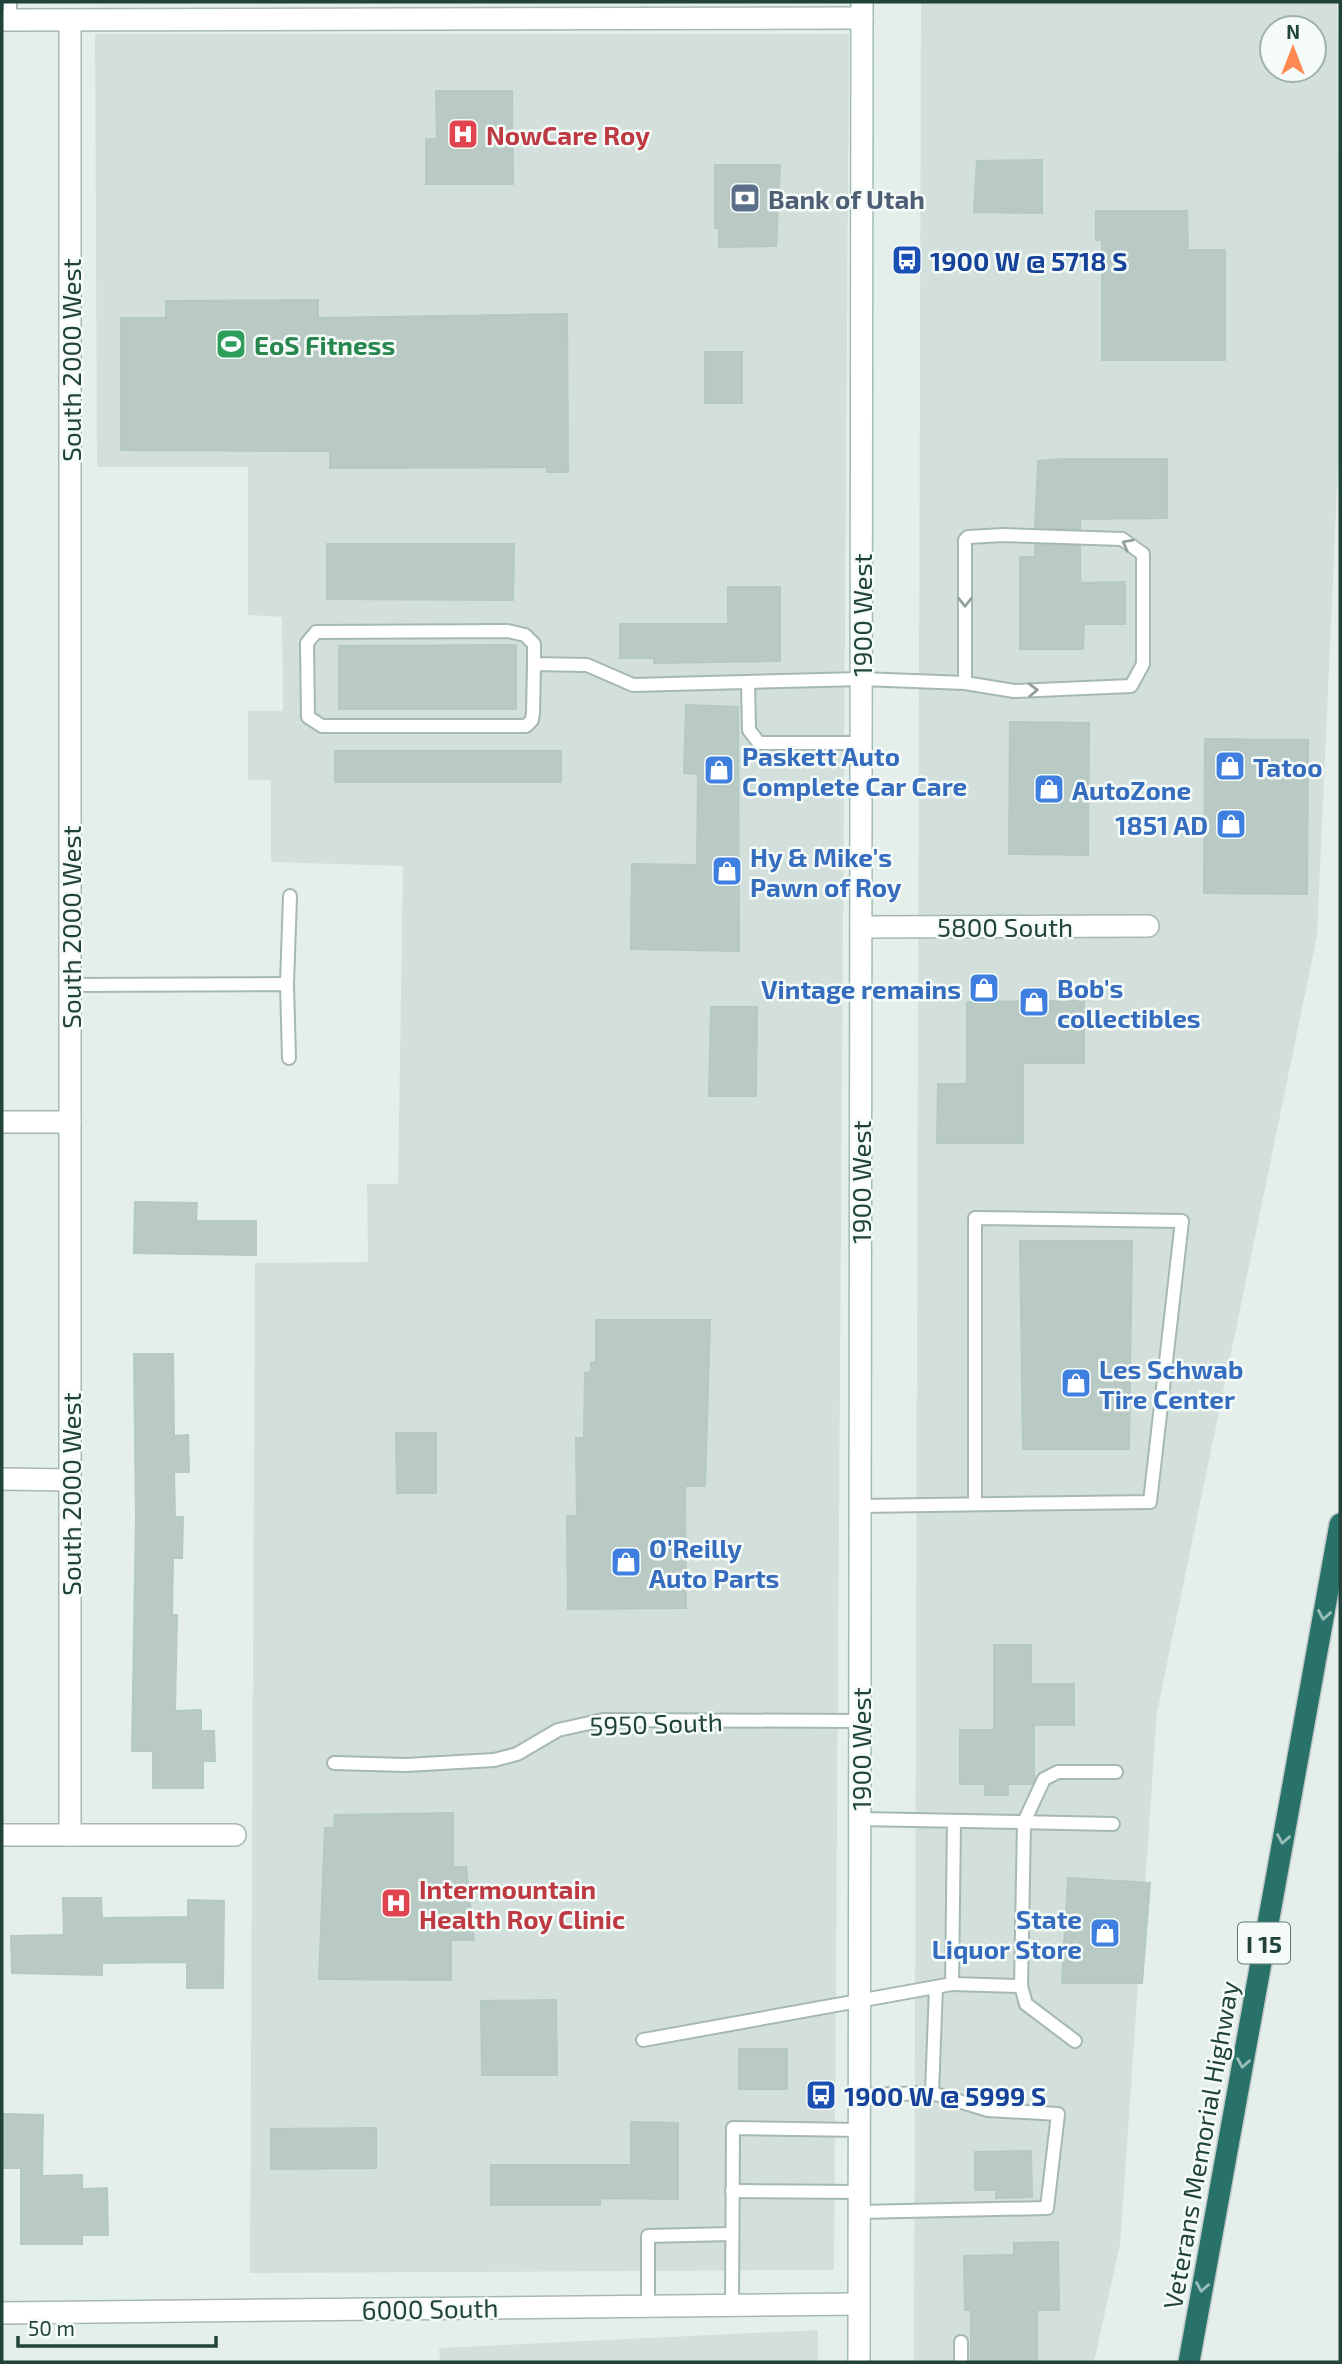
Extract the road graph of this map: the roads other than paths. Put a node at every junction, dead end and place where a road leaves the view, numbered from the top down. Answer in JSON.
{"nodes":[{"id":1,"x":862,"y":10,"type":"edge"},
{"id":2,"x":7,"y":14,"type":"edge"},
{"id":3,"x":71,"y":20,"type":"junction"},
{"id":4,"x":534,"y":664,"type":"junction"},
{"id":5,"x":861,"y":679,"type":"junction"},
{"id":6,"x":748,"y":683,"type":"junction"},
{"id":7,"x":965,"y":684,"type":"junction"},
{"id":8,"x":861,"y":743,"type":"junction"},
{"id":9,"x":290,"y":896,"type":"dead end"},
{"id":10,"x":1148,"y":926,"type":"dead end"},
{"id":11,"x":861,"y":927,"type":"junction"},
{"id":12,"x":287,"y":984,"type":"junction"},
{"id":13,"x":71,"y":985,"type":"junction"},
{"id":14,"x":289,"y":1058,"type":"dead end"},
{"id":15,"x":2,"y":1122,"type":"edge"},
{"id":16,"x":70,"y":1122,"type":"junction"},
{"id":17,"x":2,"y":1479,"type":"edge"},
{"id":18,"x":70,"y":1480,"type":"junction"},
{"id":19,"x":975,"y":1503,"type":"junction"},
{"id":20,"x":860,"y":1506,"type":"junction"},
{"id":21,"x":1340,"y":1524,"type":"edge"},
{"id":22,"x":860,"y":1721,"type":"junction"},
{"id":23,"x":334,"y":1763,"type":"dead end"},
{"id":24,"x":1116,"y":1772,"type":"dead end"},
{"id":25,"x":860,"y":1819,"type":"junction"},
{"id":26,"x":954,"y":1821,"type":"junction"},
{"id":27,"x":1024,"y":1822,"type":"junction"},
{"id":28,"x":1113,"y":1824,"type":"dead end"},
{"id":29,"x":2,"y":1835,"type":"edge"},
{"id":30,"x":70,"y":1835,"type":"junction"},
{"id":31,"x":235,"y":1835,"type":"dead end"},
{"id":32,"x":952,"y":1984,"type":"junction"},
{"id":33,"x":1021,"y":1986,"type":"junction"},
{"id":34,"x":936,"y":1987,"type":"junction"},
{"id":35,"x":861,"y":2002,"type":"junction"},
{"id":36,"x":643,"y":2040,"type":"dead end"},
{"id":37,"x":1074,"y":2041,"type":"dead end"},
{"id":38,"x":932,"y":2092,"type":"junction"},
{"id":39,"x":860,"y":2095,"type":"junction"},
{"id":40,"x":860,"y":2130,"type":"junction"},
{"id":41,"x":732,"y":2191,"type":"junction"},
{"id":42,"x":859,"y":2202,"type":"junction"},
{"id":43,"x":731,"y":2234,"type":"junction"},
{"id":44,"x":859,"y":2304,"type":"junction"},
{"id":45,"x":732,"y":2305,"type":"junction"},
{"id":46,"x":648,"y":2306,"type":"junction"},
{"id":47,"x":2,"y":2313,"type":"edge"},
{"id":48,"x":961,"y":2342,"type":"dead end"},
{"id":49,"x":859,"y":2362,"type":"edge"},
{"id":50,"x":961,"y":2362,"type":"edge"},
{"id":51,"x":1189,"y":2362,"type":"edge"}],
"edges":[{"from":1,"to":3,"type":"street"},
{"from":1,"to":5,"type":"street","name":"1900 West"},
{"from":2,"to":3,"type":"street"},
{"from":3,"to":13,"type":"street","name":"South 2000 West"},
{"from":4,"to":4,"type":"lane"},
{"from":4,"to":6,"type":"lane"},
{"from":5,"to":6,"type":"lane"},
{"from":5,"to":7,"type":"lane"},
{"from":5,"to":8,"type":"street","name":"1900 West"},
{"from":6,"to":8,"type":"lane"},
{"from":7,"to":7,"type":"lane","one_way":true},
{"from":8,"to":11,"type":"street","name":"1900 West"},
{"from":9,"to":12,"type":"lane"},
{"from":10,"to":11,"type":"street","name":"5800 South"},
{"from":11,"to":20,"type":"street","name":"1900 West"},
{"from":12,"to":13,"type":"lane"},
{"from":12,"to":14,"type":"lane"},
{"from":13,"to":16,"type":"street","name":"South 2000 West"},
{"from":15,"to":16,"type":"street"},
{"from":16,"to":18,"type":"street","name":"South 2000 West"},
{"from":17,"to":18,"type":"street"},
{"from":18,"to":30,"type":"street","name":"South 2000 West"},
{"from":19,"to":19,"type":"lane"},
{"from":19,"to":20,"type":"lane"},
{"from":20,"to":22,"type":"street","name":"1900 West"},
{"from":21,"to":51,"type":"highway","name":"Veterans Memorial Highway","number":"I 15","one_way":true},
{"from":22,"to":23,"type":"lane","name":"5950 South"},
{"from":22,"to":25,"type":"street","name":"1900 West"},
{"from":24,"to":27,"type":"lane"},
{"from":25,"to":26,"type":"lane"},
{"from":25,"to":35,"type":"street","name":"1900 West"},
{"from":26,"to":27,"type":"lane"},
{"from":26,"to":32,"type":"lane"},
{"from":27,"to":28,"type":"lane"},
{"from":27,"to":33,"type":"lane"},
{"from":29,"to":30,"type":"street"},
{"from":30,"to":31,"type":"street"},
{"from":32,"to":33,"type":"lane"},
{"from":32,"to":34,"type":"lane"},
{"from":33,"to":37,"type":"lane"},
{"from":34,"to":35,"type":"lane"},
{"from":34,"to":38,"type":"lane"},
{"from":35,"to":36,"type":"lane"},
{"from":35,"to":39,"type":"street","name":"1900 West"},
{"from":38,"to":39,"type":"lane"},
{"from":38,"to":42,"type":"lane"},
{"from":39,"to":40,"type":"street","name":"1900 West"},
{"from":40,"to":41,"type":"lane"},
{"from":40,"to":42,"type":"street","name":"1900 West"},
{"from":41,"to":42,"type":"lane"},
{"from":41,"to":43,"type":"lane"},
{"from":42,"to":44,"type":"street","name":"1900 West"},
{"from":43,"to":45,"type":"lane"},
{"from":43,"to":46,"type":"lane"},
{"from":44,"to":45,"type":"street","name":"6000 South"},
{"from":44,"to":49,"type":"street","name":"1900 West"},
{"from":45,"to":46,"type":"street","name":"6000 South"},
{"from":46,"to":47,"type":"street","name":"6000 South"},
{"from":48,"to":50,"type":"lane"}]}
